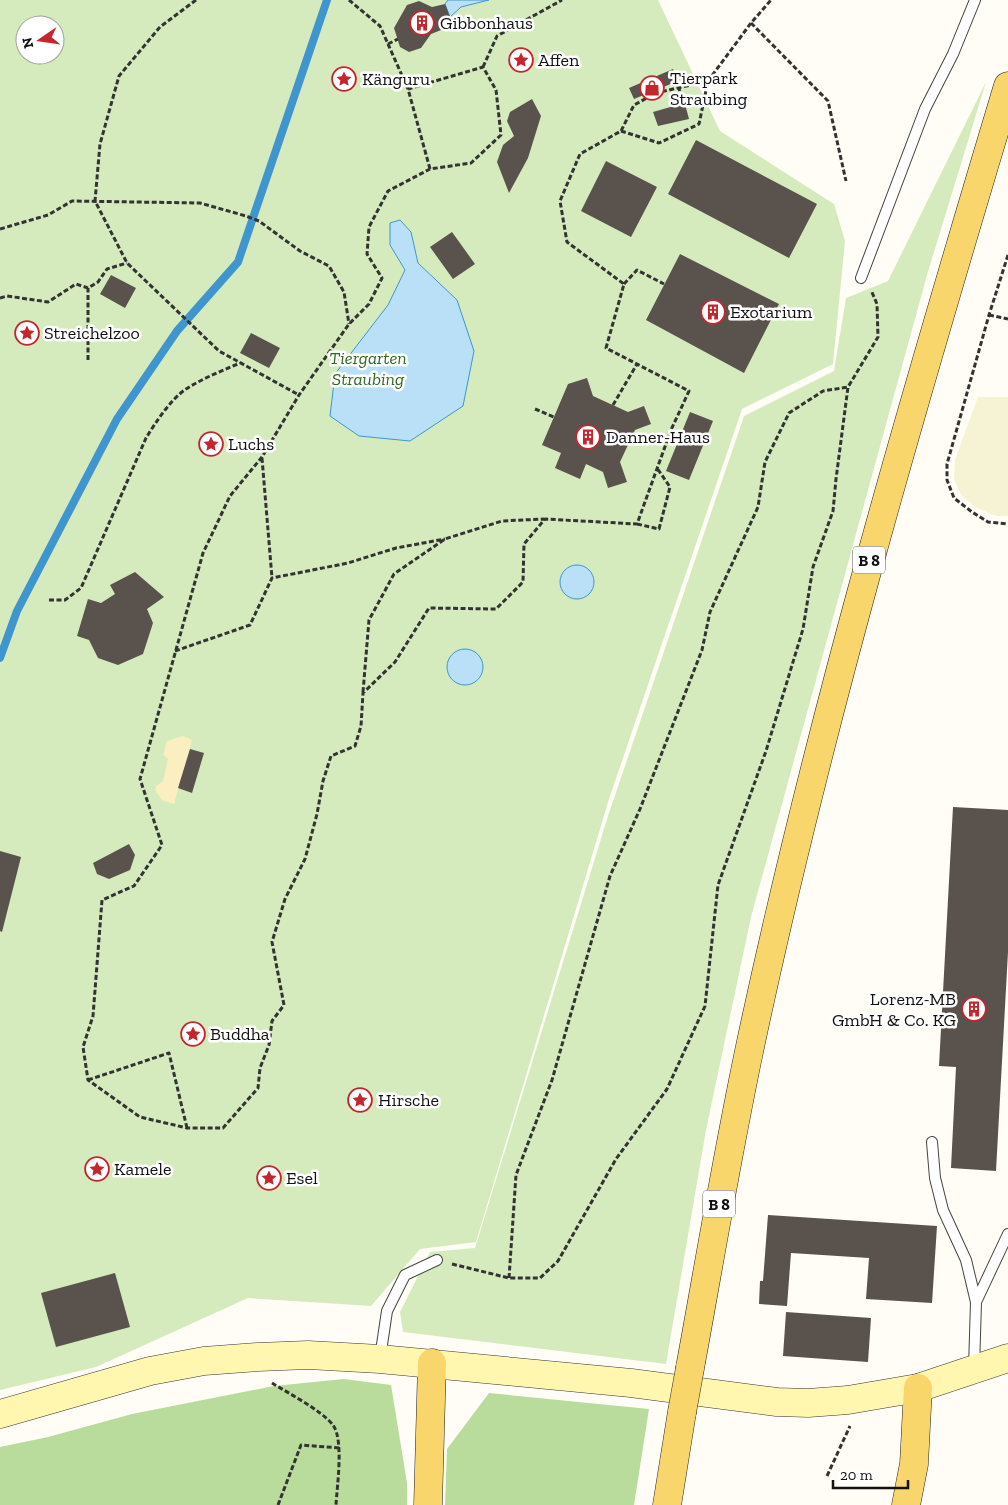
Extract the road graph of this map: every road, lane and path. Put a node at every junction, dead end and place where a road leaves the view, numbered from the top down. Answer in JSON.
{"nodes":[{"id":1,"x":196,"y":0,"type":"edge"},
{"id":2,"x":349,"y":0,"type":"edge"},
{"id":3,"x":562,"y":0,"type":"edge"},
{"id":4,"x":771,"y":0,"type":"edge"},
{"id":5,"x":975,"y":0,"type":"edge"},
{"id":6,"x":750,"y":23,"type":"junction"},
{"id":7,"x":398,"y":39,"type":"dead end"},
{"id":8,"x":388,"y":44,"type":"junction"},
{"id":9,"x":483,"y":67,"type":"junction"},
{"id":10,"x":708,"y":81,"type":"junction"},
{"id":11,"x":679,"y":86,"type":"junction"},
{"id":12,"x":1008,"y":86,"type":"edge"},
{"id":13,"x":408,"y":89,"type":"junction"},
{"id":14,"x":681,"y":104,"type":"dead end"},
{"id":15,"x":621,"y":131,"type":"junction"},
{"id":16,"x":430,"y":169,"type":"junction"},
{"id":17,"x":846,"y":181,"type":"dead end"},
{"id":18,"x":95,"y":202,"type":"junction"},
{"id":19,"x":0,"y":229,"type":"edge"},
{"id":20,"x":1008,"y":255,"type":"edge"},
{"id":21,"x":127,"y":263,"type":"junction"},
{"id":22,"x":862,"y":278,"type":"joint"},
{"id":23,"x":624,"y":284,"type":"junction"},
{"id":24,"x":664,"y":284,"type":"dead end"},
{"id":25,"x":88,"y":288,"type":"junction"},
{"id":26,"x":0,"y":298,"type":"edge"},
{"id":27,"x":989,"y":315,"type":"junction"},
{"id":28,"x":1008,"y":320,"type":"edge"},
{"id":29,"x":349,"y":324,"type":"junction"},
{"id":30,"x":88,"y":360,"type":"dead end"},
{"id":31,"x":240,"y":363,"type":"junction"},
{"id":32,"x":637,"y":364,"type":"junction"},
{"id":33,"x":848,"y":387,"type":"junction"},
{"id":34,"x":299,"y":395,"type":"junction"},
{"id":35,"x":613,"y":405,"type":"dead end"},
{"id":36,"x":535,"y":408,"type":"dead end"},
{"id":37,"x":554,"y":417,"type":"dead end"},
{"id":38,"x":262,"y":457,"type":"junction"},
{"id":39,"x":657,"y":468,"type":"junction"},
{"id":40,"x":545,"y":519,"type":"junction"},
{"id":41,"x":637,"y":524,"type":"junction"},
{"id":42,"x":1008,"y":524,"type":"edge"},
{"id":43,"x":445,"y":539,"type":"junction"},
{"id":44,"x":272,"y":578,"type":"junction"},
{"id":45,"x":49,"y":600,"type":"dead end"},
{"id":46,"x":175,"y":651,"type":"junction"},
{"id":47,"x":363,"y":693,"type":"junction"},
{"id":48,"x":88,"y":1080,"type":"junction"},
{"id":49,"x":187,"y":1128,"type":"junction"},
{"id":50,"x":932,"y":1142,"type":"dead end"},
{"id":51,"x":1008,"y":1234,"type":"edge"},
{"id":52,"x":438,"y":1260,"type":"joint"},
{"id":53,"x":509,"y":1278,"type":"junction"},
{"id":54,"x":976,"y":1302,"type":"junction"},
{"id":55,"x":258,"y":1357,"type":"junction"},
{"id":56,"x":1008,"y":1358,"type":"edge"},
{"id":57,"x":380,"y":1359,"type":"junction"},
{"id":58,"x":432,"y":1363,"type":"junction"},
{"id":59,"x":974,"y":1369,"type":"junction"},
{"id":60,"x":918,"y":1388,"type":"junction"},
{"id":61,"x":848,"y":1400,"type":"junction"},
{"id":62,"x":0,"y":1414,"type":"edge"},
{"id":63,"x":340,"y":1448,"type":"junction"},
{"id":64,"x":827,"y":1476,"type":"dead end"},
{"id":65,"x":278,"y":1505,"type":"edge"},
{"id":66,"x":336,"y":1505,"type":"edge"},
{"id":67,"x":428,"y":1505,"type":"edge"},
{"id":68,"x":667,"y":1505,"type":"edge"},
{"id":69,"x":906,"y":1505,"type":"edge"}],
"edges":[{"from":1,"to":18,"type":"path"},
{"from":2,"to":8,"type":"path"},
{"from":3,"to":9,"type":"path"},
{"from":4,"to":6,"type":"path"},
{"from":5,"to":22,"type":"lane"},
{"from":6,"to":10,"type":"path"},
{"from":6,"to":17,"type":"path"},
{"from":7,"to":8,"type":"path"},
{"from":8,"to":13,"type":"path"},
{"from":9,"to":13,"type":"path"},
{"from":9,"to":16,"type":"path"},
{"from":10,"to":11,"type":"path"},
{"from":10,"to":15,"type":"path"},
{"from":11,"to":14,"type":"path"},
{"from":11,"to":15,"type":"path"},
{"from":12,"to":68,"type":"main road","number":"B 8","bridge":true},
{"from":13,"to":16,"type":"path"},
{"from":15,"to":23,"type":"path"},
{"from":16,"to":29,"type":"path"},
{"from":18,"to":19,"type":"path"},
{"from":18,"to":21,"type":"path"},
{"from":18,"to":29,"type":"path"},
{"from":20,"to":27,"type":"path"},
{"from":21,"to":25,"type":"path"},
{"from":21,"to":31,"type":"path"},
{"from":22,"to":33,"type":"path"},
{"from":23,"to":24,"type":"path"},
{"from":23,"to":32,"type":"path"},
{"from":25,"to":26,"type":"path"},
{"from":25,"to":30,"type":"path"},
{"from":27,"to":28,"type":"path"},
{"from":27,"to":42,"type":"path"},
{"from":29,"to":34,"type":"path"},
{"from":31,"to":34,"type":"path"},
{"from":31,"to":45,"type":"path"},
{"from":32,"to":35,"type":"path"},
{"from":32,"to":39,"type":"path"},
{"from":33,"to":53,"type":"path"},
{"from":33,"to":53,"type":"path"},
{"from":34,"to":38,"type":"path"},
{"from":36,"to":37,"type":"path"},
{"from":38,"to":44,"type":"path"},
{"from":38,"to":46,"type":"path"},
{"from":39,"to":41,"type":"path"},
{"from":39,"to":41,"type":"path"},
{"from":40,"to":41,"type":"path"},
{"from":40,"to":43,"type":"path"},
{"from":40,"to":47,"type":"path"},
{"from":43,"to":44,"type":"path"},
{"from":43,"to":47,"type":"path"},
{"from":44,"to":46,"type":"path"},
{"from":46,"to":48,"type":"path"},
{"from":47,"to":49,"type":"path"},
{"from":48,"to":49,"type":"path"},
{"from":48,"to":49,"type":"path"},
{"from":50,"to":54,"type":"lane"},
{"from":51,"to":54,"type":"lane"},
{"from":52,"to":53,"type":"path"},
{"from":52,"to":57,"type":"lane"},
{"from":54,"to":59,"type":"lane"},
{"from":55,"to":57,"type":"street"},
{"from":55,"to":62,"type":"street"},
{"from":55,"to":63,"type":"path"},
{"from":56,"to":59,"type":"street"},
{"from":57,"to":58,"type":"street"},
{"from":58,"to":61,"type":"street"},
{"from":58,"to":67,"type":"main road"},
{"from":59,"to":60,"type":"street"},
{"from":60,"to":61,"type":"street"},
{"from":60,"to":69,"type":"main road"},
{"from":61,"to":64,"type":"path"},
{"from":63,"to":65,"type":"path"},
{"from":63,"to":66,"type":"path"}]}
